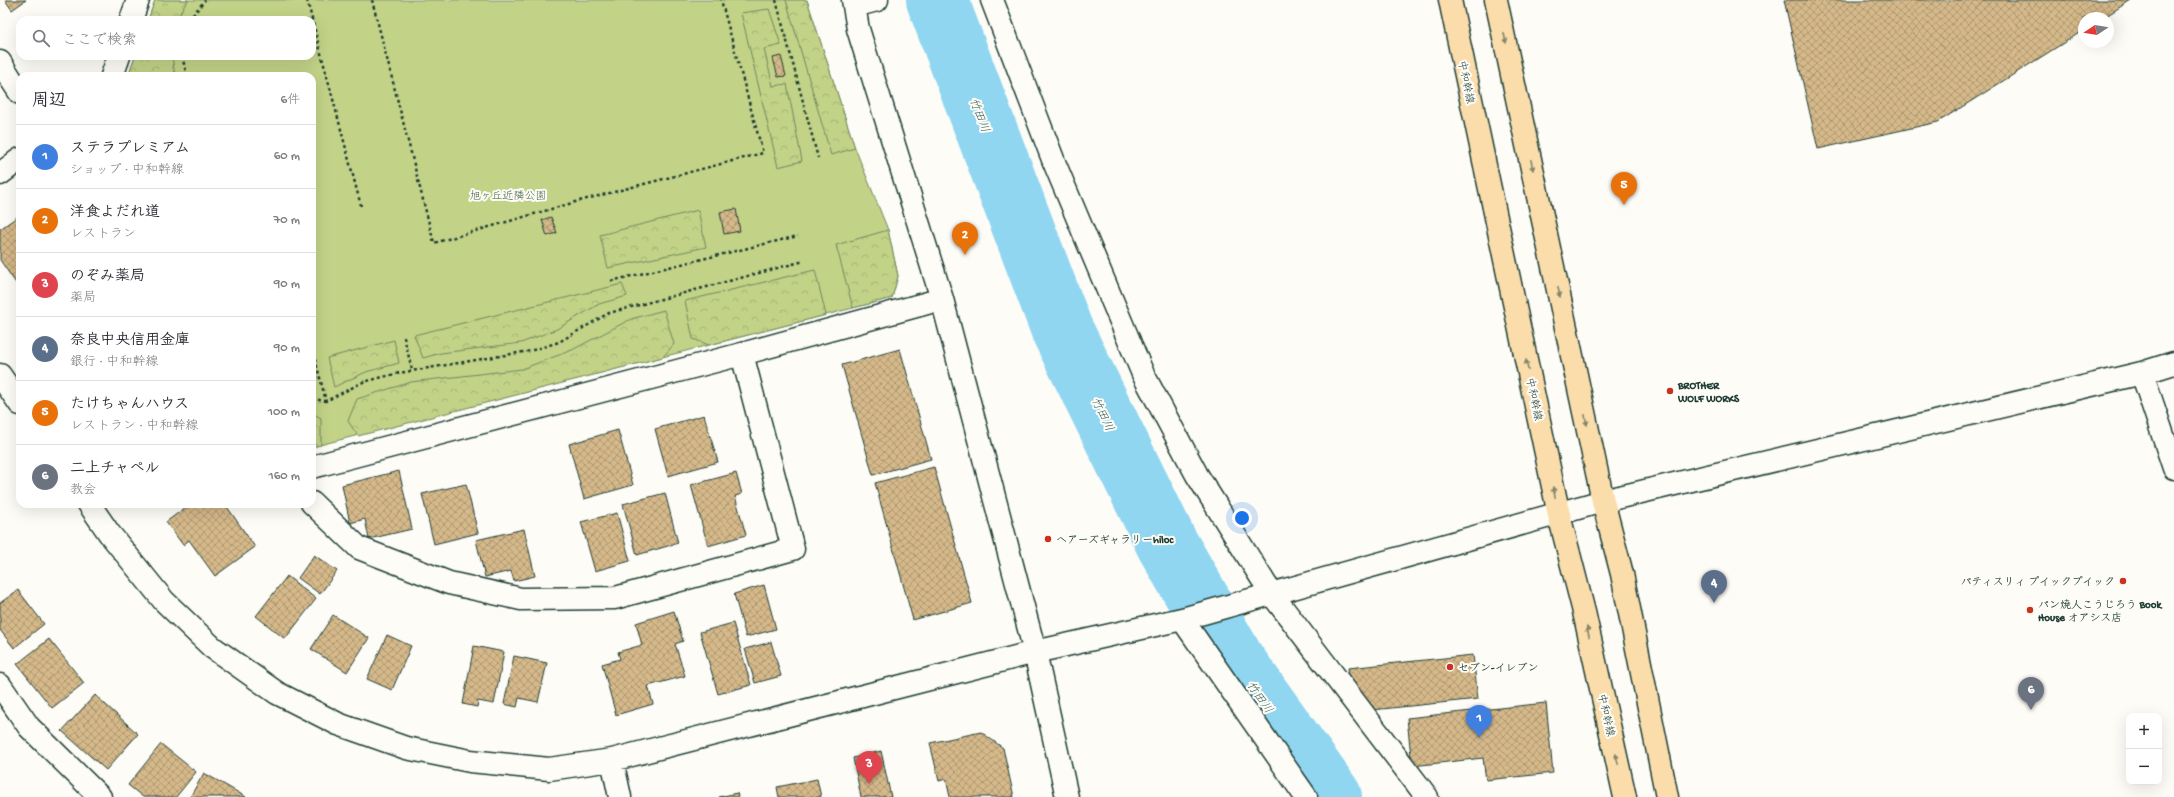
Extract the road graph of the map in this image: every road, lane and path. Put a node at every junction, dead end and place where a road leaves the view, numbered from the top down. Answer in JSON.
{"nodes":[{"id":1,"x":138,"y":0,"type":"edge"},
{"id":2,"x":205,"y":0,"type":"edge"},
{"id":3,"x":307,"y":0,"type":"edge"},
{"id":4,"x":372,"y":0,"type":"edge"},
{"id":5,"x":721,"y":0,"type":"edge"},
{"id":6,"x":776,"y":0,"type":"edge"},
{"id":7,"x":877,"y":0,"type":"edge"},
{"id":8,"x":992,"y":0,"type":"edge"},
{"id":9,"x":1450,"y":0,"type":"edge"},
{"id":10,"x":1496,"y":0,"type":"edge"},
{"id":11,"x":854,"y":3,"type":"edge"},
{"id":12,"x":132,"y":16,"type":"edge"},
{"id":13,"x":192,"y":16,"type":"edge"},
{"id":14,"x":311,"y":16,"type":"edge"},
{"id":15,"x":316,"y":34,"type":"edge"},
{"id":16,"x":118,"y":60,"type":"edge"},
{"id":17,"x":183,"y":60,"type":"edge"},
{"id":18,"x":0,"y":62,"type":"edge"},
{"id":19,"x":113,"y":72,"type":"edge"},
{"id":20,"x":186,"y":72,"type":"edge"},
{"id":21,"x":16,"y":87,"type":"edge"},
{"id":22,"x":818,"y":158,"type":"dead end"},
{"id":23,"x":16,"y":162,"type":"edge"},
{"id":24,"x":0,"y":174,"type":"edge"},
{"id":25,"x":361,"y":206,"type":"dead end"},
{"id":26,"x":798,"y":236,"type":"dead end"},
{"id":27,"x":804,"y":260,"type":"dead end"},
{"id":28,"x":611,"y":281,"type":"dead end"},
{"id":29,"x":942,"y":299,"type":"junction"},
{"id":30,"x":404,"y":337,"type":"dead end"},
{"id":31,"x":742,"y":354,"type":"junction"},
{"id":32,"x":316,"y":363,"type":"edge"},
{"id":33,"x":2174,"y":363,"type":"edge"},
{"id":34,"x":412,"y":370,"type":"junction"},
{"id":35,"x":2142,"y":373,"type":"junction"},
{"id":36,"x":0,"y":375,"type":"edge"},
{"id":37,"x":16,"y":398,"type":"edge"},
{"id":38,"x":316,"y":399,"type":"edge"},
{"id":39,"x":326,"y":400,"type":"junction"},
{"id":40,"x":316,"y":466,"type":"edge"},
{"id":41,"x":2174,"y":468,"type":"edge"},
{"id":42,"x":1604,"y":501,"type":"junction"},
{"id":43,"x":316,"y":507,"type":"edge"},
{"id":44,"x":92,"y":508,"type":"edge"},
{"id":45,"x":1559,"y":514,"type":"junction"},
{"id":46,"x":1271,"y":593,"type":"junction"},
{"id":47,"x":1179,"y":619,"type":"junction"},
{"id":48,"x":1036,"y":652,"type":"junction"},
{"id":49,"x":0,"y":685,"type":"edge"},
{"id":50,"x":612,"y":760,"type":"junction"},
{"id":51,"x":100,"y":797,"type":"edge"},
{"id":52,"x":620,"y":797,"type":"edge"},
{"id":53,"x":1067,"y":797,"type":"edge"},
{"id":54,"x":1306,"y":797,"type":"edge"},
{"id":55,"x":1426,"y":797,"type":"edge"},
{"id":56,"x":1625,"y":797,"type":"edge"},
{"id":57,"x":1668,"y":797,"type":"edge"}],
"edges":[{"from":1,"to":12,"type":"street"},
{"from":2,"to":13,"type":"path"},
{"from":3,"to":14,"type":"path"},
{"from":4,"to":5,"type":"path"},
{"from":6,"to":22,"type":"path"},
{"from":7,"to":11,"type":"street"},
{"from":8,"to":46,"type":"street"},
{"from":45,"to":9,"type":"main road","name":"中和幹線","one_way":true},
{"from":10,"to":42,"type":"main road","one_way":true},
{"from":11,"to":29,"type":"street"},
{"from":15,"to":25,"type":"path"},
{"from":16,"to":19,"type":"street"},
{"from":17,"to":20,"type":"path"},
{"from":18,"to":21,"type":"street"},
{"from":23,"to":24,"type":"street"},
{"from":26,"to":28,"type":"path"},
{"from":27,"to":34,"type":"path"},
{"from":29,"to":31,"type":"street"},
{"from":29,"to":48,"type":"street"},
{"from":30,"to":34,"type":"path"},
{"from":31,"to":40,"type":"street"},
{"from":31,"to":43,"type":"street"},
{"from":32,"to":39,"type":"path"},
{"from":33,"to":35,"type":"street"},
{"from":34,"to":39,"type":"path"},
{"from":35,"to":41,"type":"street"},
{"from":35,"to":42,"type":"street"},
{"from":36,"to":37,"type":"street"},
{"from":38,"to":39,"type":"path"},
{"from":42,"to":45,"type":"street"},
{"from":42,"to":57,"type":"main road"},
{"from":44,"to":50,"type":"street"},
{"from":45,"to":46,"type":"street"},
{"from":56,"to":45,"type":"main road","name":"中和幹線","one_way":true},
{"from":46,"to":47,"type":"street"},
{"from":46,"to":55,"type":"street"},
{"from":47,"to":48,"type":"street"},
{"from":47,"to":54,"type":"street"},
{"from":48,"to":50,"type":"street"},
{"from":48,"to":53,"type":"street"},
{"from":49,"to":51,"type":"street"},
{"from":50,"to":52,"type":"street"}]}
